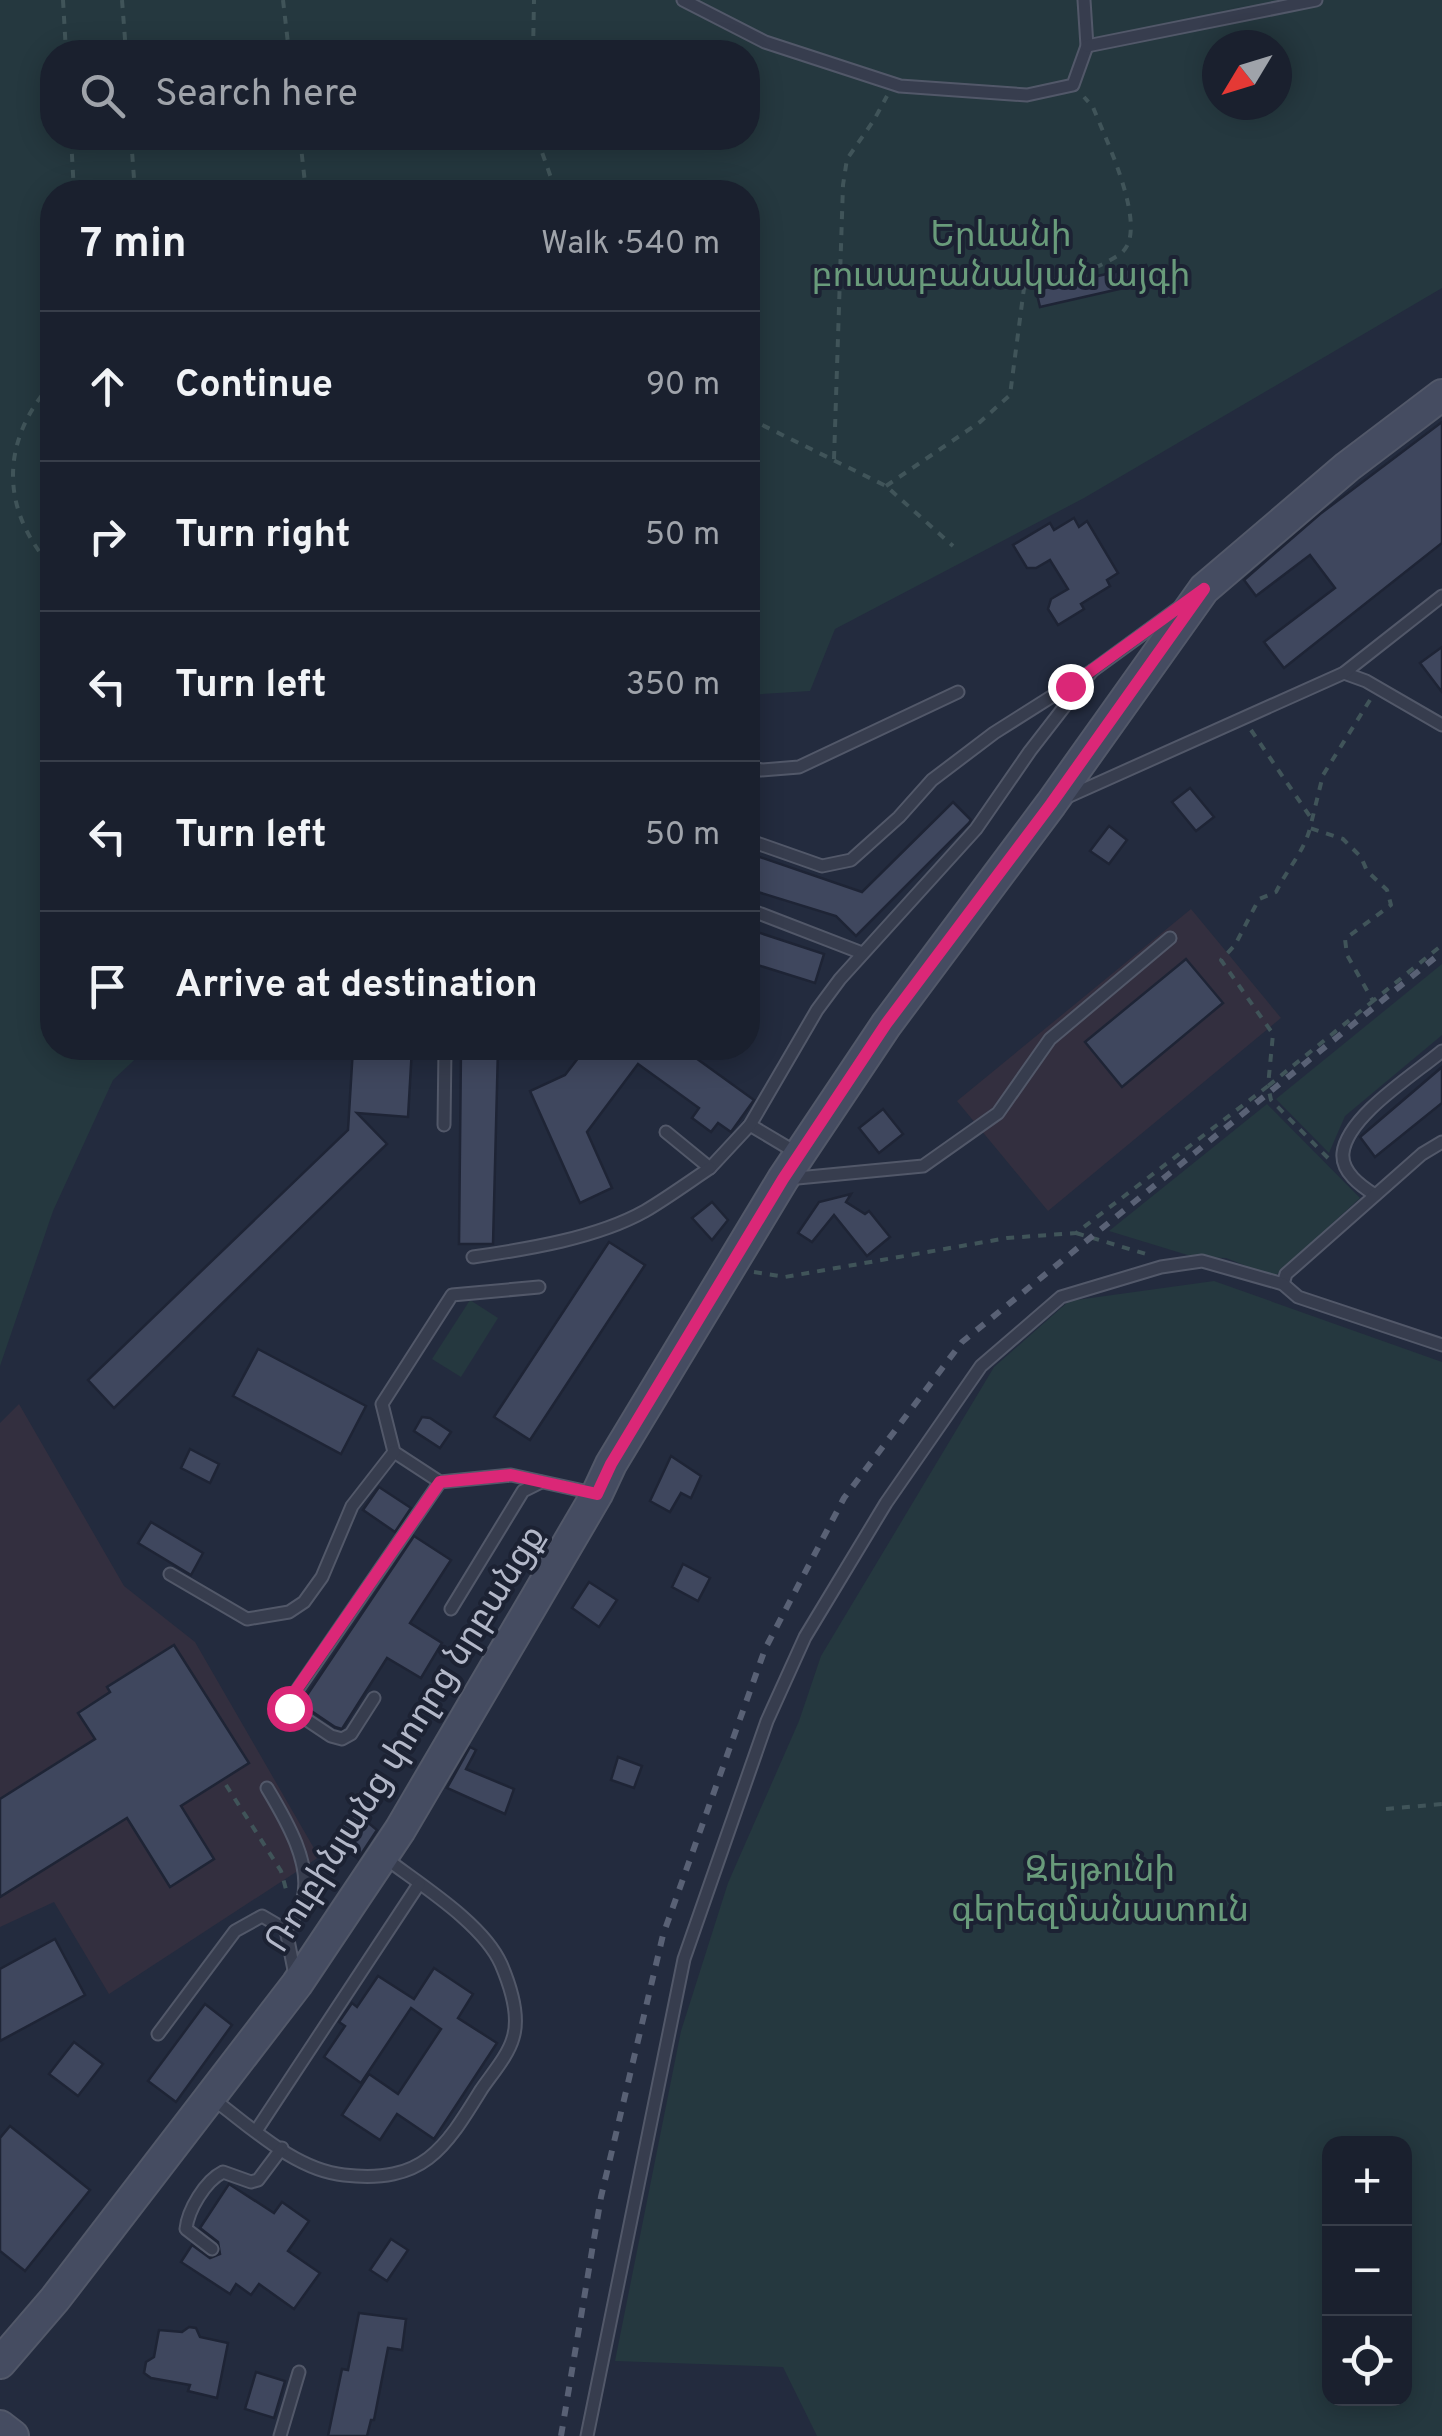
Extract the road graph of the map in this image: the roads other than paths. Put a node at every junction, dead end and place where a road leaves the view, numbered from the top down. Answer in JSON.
{"nodes":[{"id":1,"x":683,"y":0,"type":"edge"},
{"id":2,"x":1084,"y":0,"type":"edge"},
{"id":3,"x":1316,"y":0,"type":"edge"},
{"id":4,"x":1087,"y":46,"type":"junction"},
{"id":5,"x":1442,"y":395,"type":"edge"},
{"id":6,"x":1204,"y":589,"type":"junction"},
{"id":7,"x":1442,"y":596,"type":"edge"},
{"id":8,"x":1092,"y":671,"type":"junction"},
{"id":9,"x":1344,"y":673,"type":"junction"},
{"id":10,"x":958,"y":692,"type":"dead end"},
{"id":11,"x":1442,"y":725,"type":"edge"},
{"id":12,"x":760,"y":769,"type":"edge"},
{"id":13,"x":1051,"y":804,"type":"junction"},
{"id":14,"x":760,"y":844,"type":"edge"},
{"id":15,"x":760,"y":914,"type":"edge"},
{"id":16,"x":1170,"y":938,"type":"dead end"},
{"id":17,"x":862,"y":952,"type":"junction"},
{"id":18,"x":1442,"y":1051,"type":"edge"},
{"id":19,"x":445,"y":1060,"type":"edge"},
{"id":20,"x":444,"y":1125,"type":"dead end"},
{"id":21,"x":750,"y":1126,"type":"junction"},
{"id":22,"x":666,"y":1132,"type":"dead end"},
{"id":23,"x":1442,"y":1142,"type":"edge"},
{"id":24,"x":792,"y":1167,"type":"junction"},
{"id":25,"x":710,"y":1168,"type":"junction"},
{"id":26,"x":1375,"y":1195,"type":"junction"},
{"id":27,"x":473,"y":1257,"type":"dead end"},
{"id":28,"x":1283,"y":1284,"type":"junction"},
{"id":29,"x":539,"y":1288,"type":"dead end"},
{"id":30,"x":1442,"y":1345,"type":"edge"},
{"id":31,"x":394,"y":1452,"type":"junction"},
{"id":32,"x":440,"y":1482,"type":"junction"},
{"id":33,"x":540,"y":1482,"type":"junction"},
{"id":34,"x":597,"y":1494,"type":"junction"},
{"id":35,"x":170,"y":1574,"type":"dead end"},
{"id":36,"x":451,"y":1609,"type":"dead end"},
{"id":37,"x":374,"y":1698,"type":"dead end"},
{"id":38,"x":268,"y":1788,"type":"dead end"},
{"id":39,"x":383,"y":1856,"type":"junction"},
{"id":40,"x":419,"y":1884,"type":"junction"},
{"id":41,"x":286,"y":1930,"type":"junction"},
{"id":42,"x":297,"y":1984,"type":"junction"},
{"id":43,"x":158,"y":2034,"type":"dead end"},
{"id":44,"x":210,"y":2097,"type":"junction"},
{"id":45,"x":256,"y":2131,"type":"junction"},
{"id":46,"x":282,"y":2148,"type":"junction"},
{"id":47,"x":212,"y":2249,"type":"dead end"},
{"id":48,"x":0,"y":2363,"type":"edge"},
{"id":49,"x":298,"y":2372,"type":"dead end"},
{"id":50,"x":0,"y":2426,"type":"edge"},
{"id":51,"x":13,"y":2436,"type":"edge"},
{"id":52,"x":280,"y":2436,"type":"edge"},
{"id":53,"x":587,"y":2436,"type":"edge"}],
"edges":[{"from":1,"to":4,"type":"lane"},
{"from":2,"to":4,"type":"lane"},
{"from":3,"to":4,"type":"lane"},
{"from":5,"to":6,"type":"street","name":"Ռուբինյանց փողոց նրբանցք"},
{"from":6,"to":8,"type":"lane"},
{"from":6,"to":13,"type":"street","name":"Ռուբինյանց փողոց նրբանցք"},
{"from":7,"to":9,"type":"lane"},
{"from":8,"to":14,"type":"lane"},
{"from":8,"to":17,"type":"lane"},
{"from":9,"to":11,"type":"lane"},
{"from":9,"to":13,"type":"lane"},
{"from":10,"to":12,"type":"lane"},
{"from":13,"to":24,"type":"street","name":"Ռուբինյանց փողոց նրբանցք"},
{"from":15,"to":17,"type":"lane"},
{"from":16,"to":24,"type":"lane"},
{"from":17,"to":21,"type":"lane"},
{"from":18,"to":26,"type":"lane"},
{"from":19,"to":20,"type":"lane"},
{"from":21,"to":24,"type":"lane"},
{"from":21,"to":25,"type":"lane"},
{"from":22,"to":25,"type":"lane"},
{"from":23,"to":26,"type":"lane"},
{"from":24,"to":34,"type":"street","name":"Ռուբինյանց փողոց նրբանցք"},
{"from":25,"to":27,"type":"lane"},
{"from":26,"to":28,"type":"lane"},
{"from":28,"to":30,"type":"lane"},
{"from":28,"to":53,"type":"lane"},
{"from":29,"to":31,"type":"lane"},
{"from":31,"to":32,"type":"lane"},
{"from":31,"to":35,"type":"lane"},
{"from":32,"to":33,"type":"lane"},
{"from":32,"to":37,"type":"lane"},
{"from":33,"to":34,"type":"lane"},
{"from":33,"to":36,"type":"lane"},
{"from":34,"to":39,"type":"street","name":"Ռուբինյանց փողոց նրբանցք"},
{"from":38,"to":41,"type":"lane"},
{"from":39,"to":40,"type":"lane"},
{"from":39,"to":42,"type":"street","name":"Ռուբինյանց փողոց նրբանցք"},
{"from":40,"to":45,"type":"lane"},
{"from":40,"to":46,"type":"lane"},
{"from":41,"to":42,"type":"lane"},
{"from":41,"to":43,"type":"lane"},
{"from":42,"to":44,"type":"street","name":"Ռուբինյանց փողոց նրբանցք"},
{"from":44,"to":45,"type":"lane"},
{"from":44,"to":48,"type":"street","name":"Ռուբինյանց փողոց նրբանցք"},
{"from":45,"to":46,"type":"lane"},
{"from":46,"to":47,"type":"lane"},
{"from":49,"to":52,"type":"lane"},
{"from":50,"to":51,"type":"street"}]}
